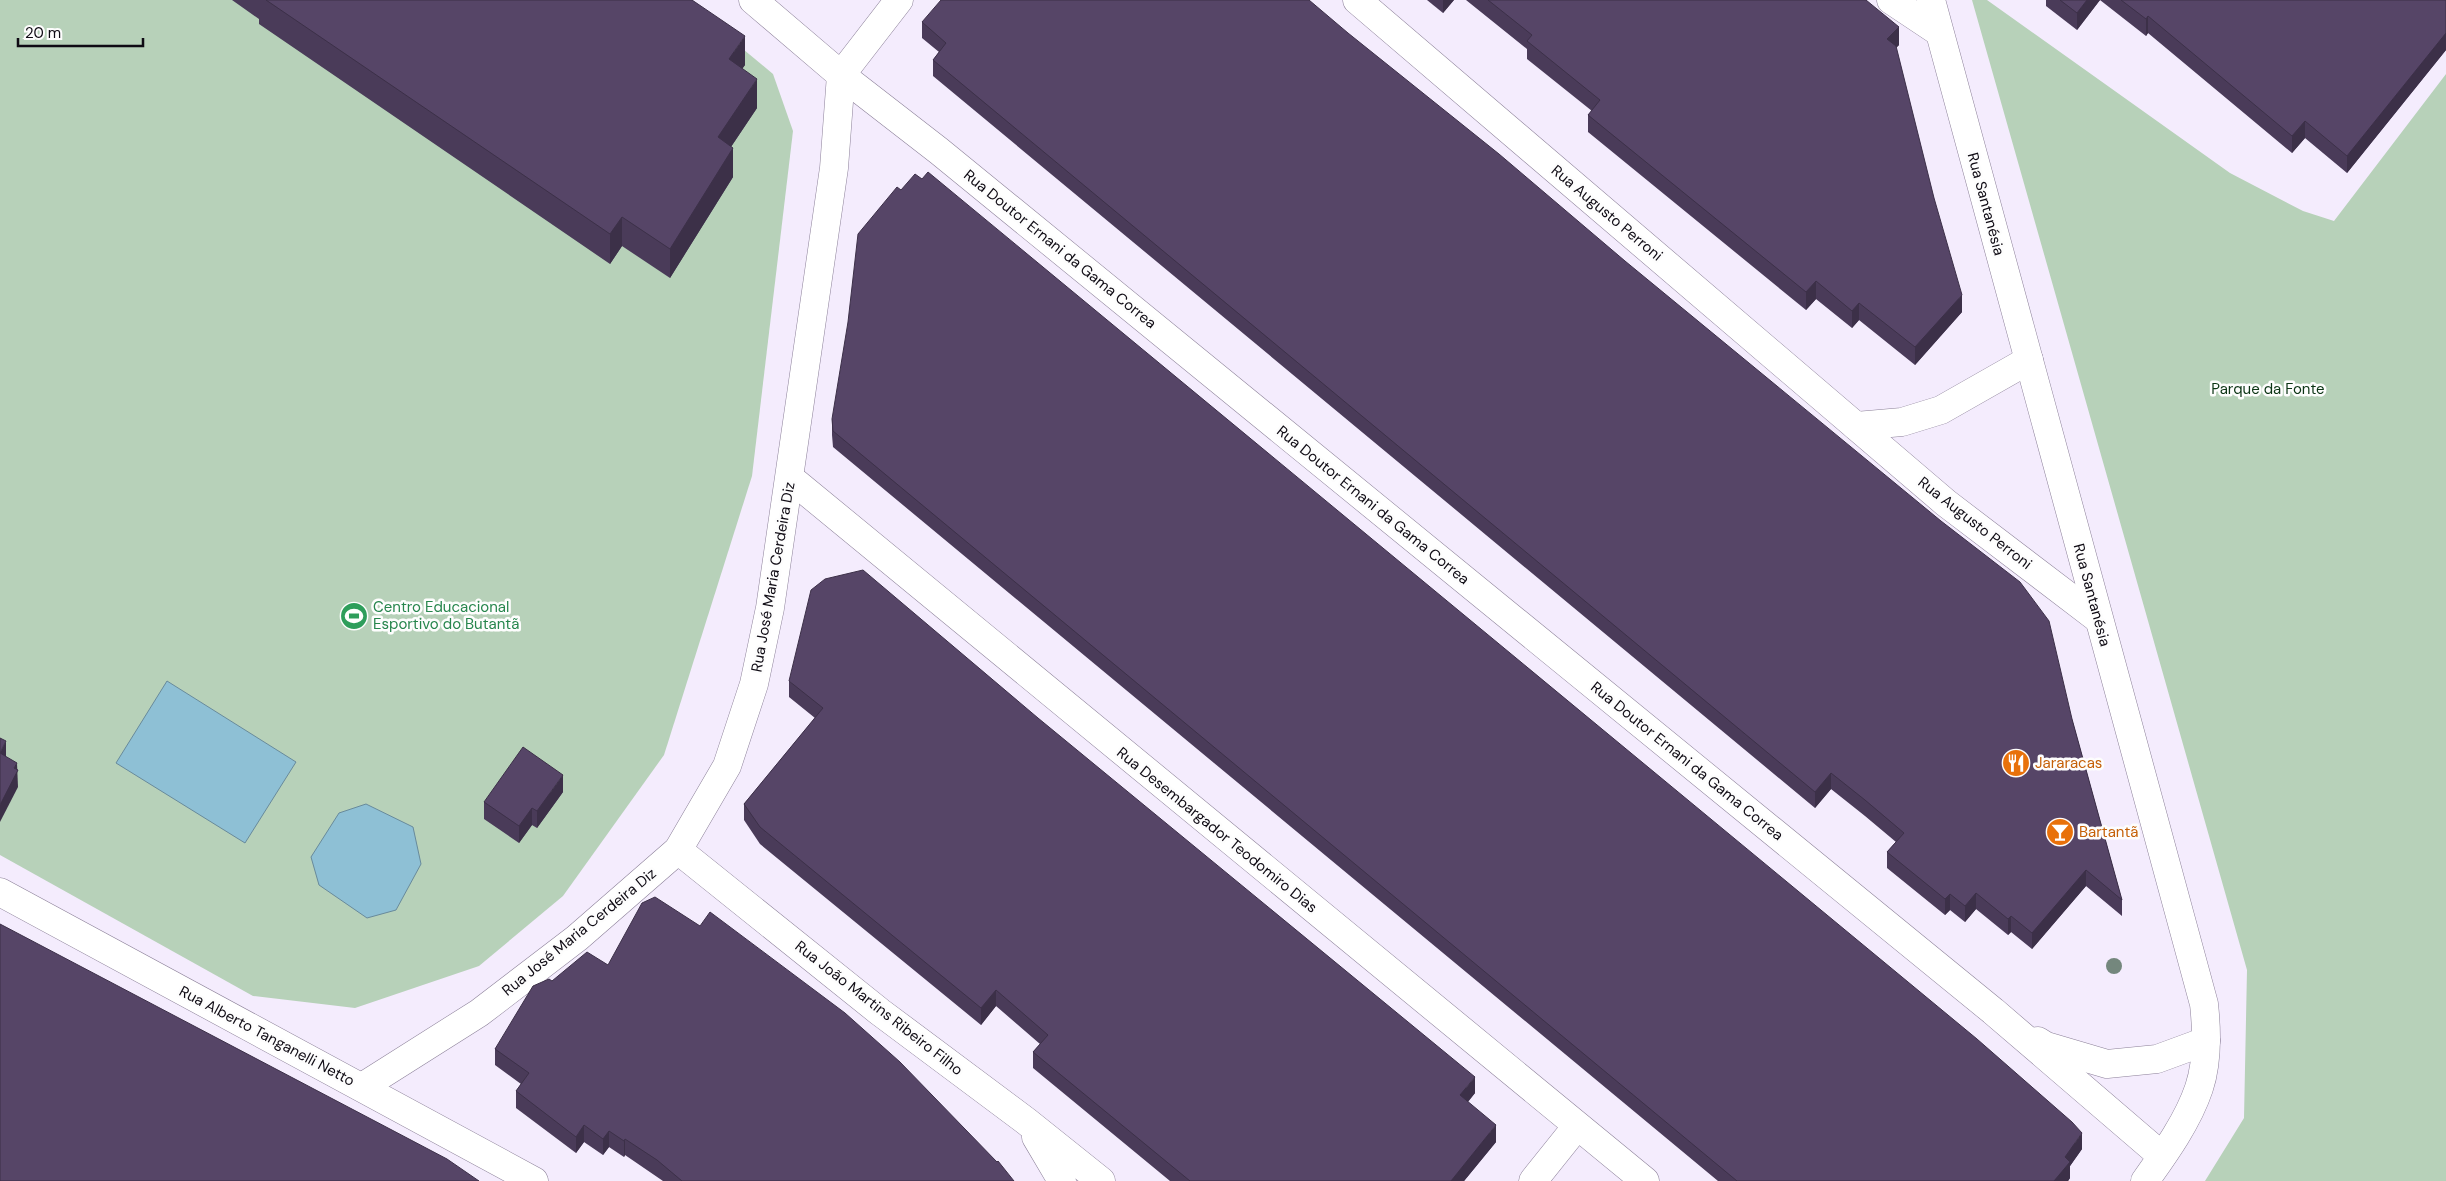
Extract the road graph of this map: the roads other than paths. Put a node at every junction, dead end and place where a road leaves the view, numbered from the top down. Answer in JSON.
{"nodes":[{"id":1,"x":753,"y":0,"type":"edge"},
{"id":2,"x":899,"y":0,"type":"edge"},
{"id":3,"x":1358,"y":0,"type":"edge"},
{"id":4,"x":1891,"y":0,"type":"edge"},
{"id":5,"x":1931,"y":0,"type":"edge"},
{"id":6,"x":1939,"y":32,"type":"junction"},
{"id":7,"x":841,"y":75,"type":"junction"},
{"id":8,"x":2029,"y":360,"type":"junction"},
{"id":9,"x":1856,"y":426,"type":"junction"},
{"id":10,"x":790,"y":478,"type":"junction"},
{"id":11,"x":2098,"y":618,"type":"junction"},
{"id":12,"x":678,"y":850,"type":"junction"},
{"id":13,"x":0,"y":892,"type":"edge"},
{"id":14,"x":1993,"y":1011,"type":"junction"},
{"id":15,"x":2206,"y":1041,"type":"junction"},
{"id":16,"x":362,"y":1087,"type":"junction"},
{"id":17,"x":1026,"y":1121,"type":"junction"},
{"id":18,"x":1577,"y":1126,"type":"junction"},
{"id":19,"x":2162,"y":1156,"type":"junction"},
{"id":20,"x":534,"y":1181,"type":"edge"},
{"id":21,"x":1062,"y":1181,"type":"edge"},
{"id":22,"x":1101,"y":1181,"type":"edge"},
{"id":23,"x":1533,"y":1181,"type":"edge"},
{"id":24,"x":1645,"y":1181,"type":"edge"},
{"id":25,"x":2145,"y":1181,"type":"edge"}],
"edges":[{"from":1,"to":7,"type":"street","name":"Rua Doutor Ernani da Gama Correa"},
{"from":2,"to":7,"type":"street"},
{"from":3,"to":9,"type":"street","name":"Rua Augusto Perroni"},
{"from":4,"to":6,"type":"street"},
{"from":5,"to":6,"type":"street","name":"Rua Santanésia"},
{"from":6,"to":8,"type":"street","name":"Rua Santanésia"},
{"from":7,"to":10,"type":"street","name":"Rua José Maria Cerdeira Diz"},
{"from":7,"to":14,"type":"street","name":"Rua Doutor Ernani da Gama Correa"},
{"from":8,"to":9,"type":"street"},
{"from":8,"to":11,"type":"street","name":"Rua Santanésia"},
{"from":9,"to":11,"type":"street","name":"Rua Augusto Perroni"},
{"from":10,"to":12,"type":"street","name":"Rua José Maria Cerdeira Diz"},
{"from":10,"to":18,"type":"street","name":"Rua Desembargador Teodomiro Dias"},
{"from":11,"to":15,"type":"street","name":"Rua Santanésia"},
{"from":12,"to":16,"type":"street","name":"Rua José Maria Cerdeira Diz"},
{"from":12,"to":17,"type":"street","name":"Rua João Martins Ribeiro Filho"},
{"from":13,"to":16,"type":"street","name":"Rua Alberto Tanganelli Netto"},
{"from":14,"to":15,"type":"street","name":"Rua Doutor Ernani da Gama Correa"},
{"from":14,"to":19,"type":"street","name":"Rua Doutor Ernani da Gama Correa"},
{"from":15,"to":19,"type":"street","name":"Rua Santanésia"},
{"from":16,"to":20,"type":"street","name":"Rua Alberto Tanganelli Netto"},
{"from":17,"to":21,"type":"street","name":"Rua João Martins Ribeiro Filho"},
{"from":17,"to":22,"type":"street"},
{"from":18,"to":23,"type":"street"},
{"from":18,"to":24,"type":"street","name":"Rua Desembargador Teodomiro Dias"},
{"from":19,"to":25,"type":"street","name":"Rua Santanésia"}]}
